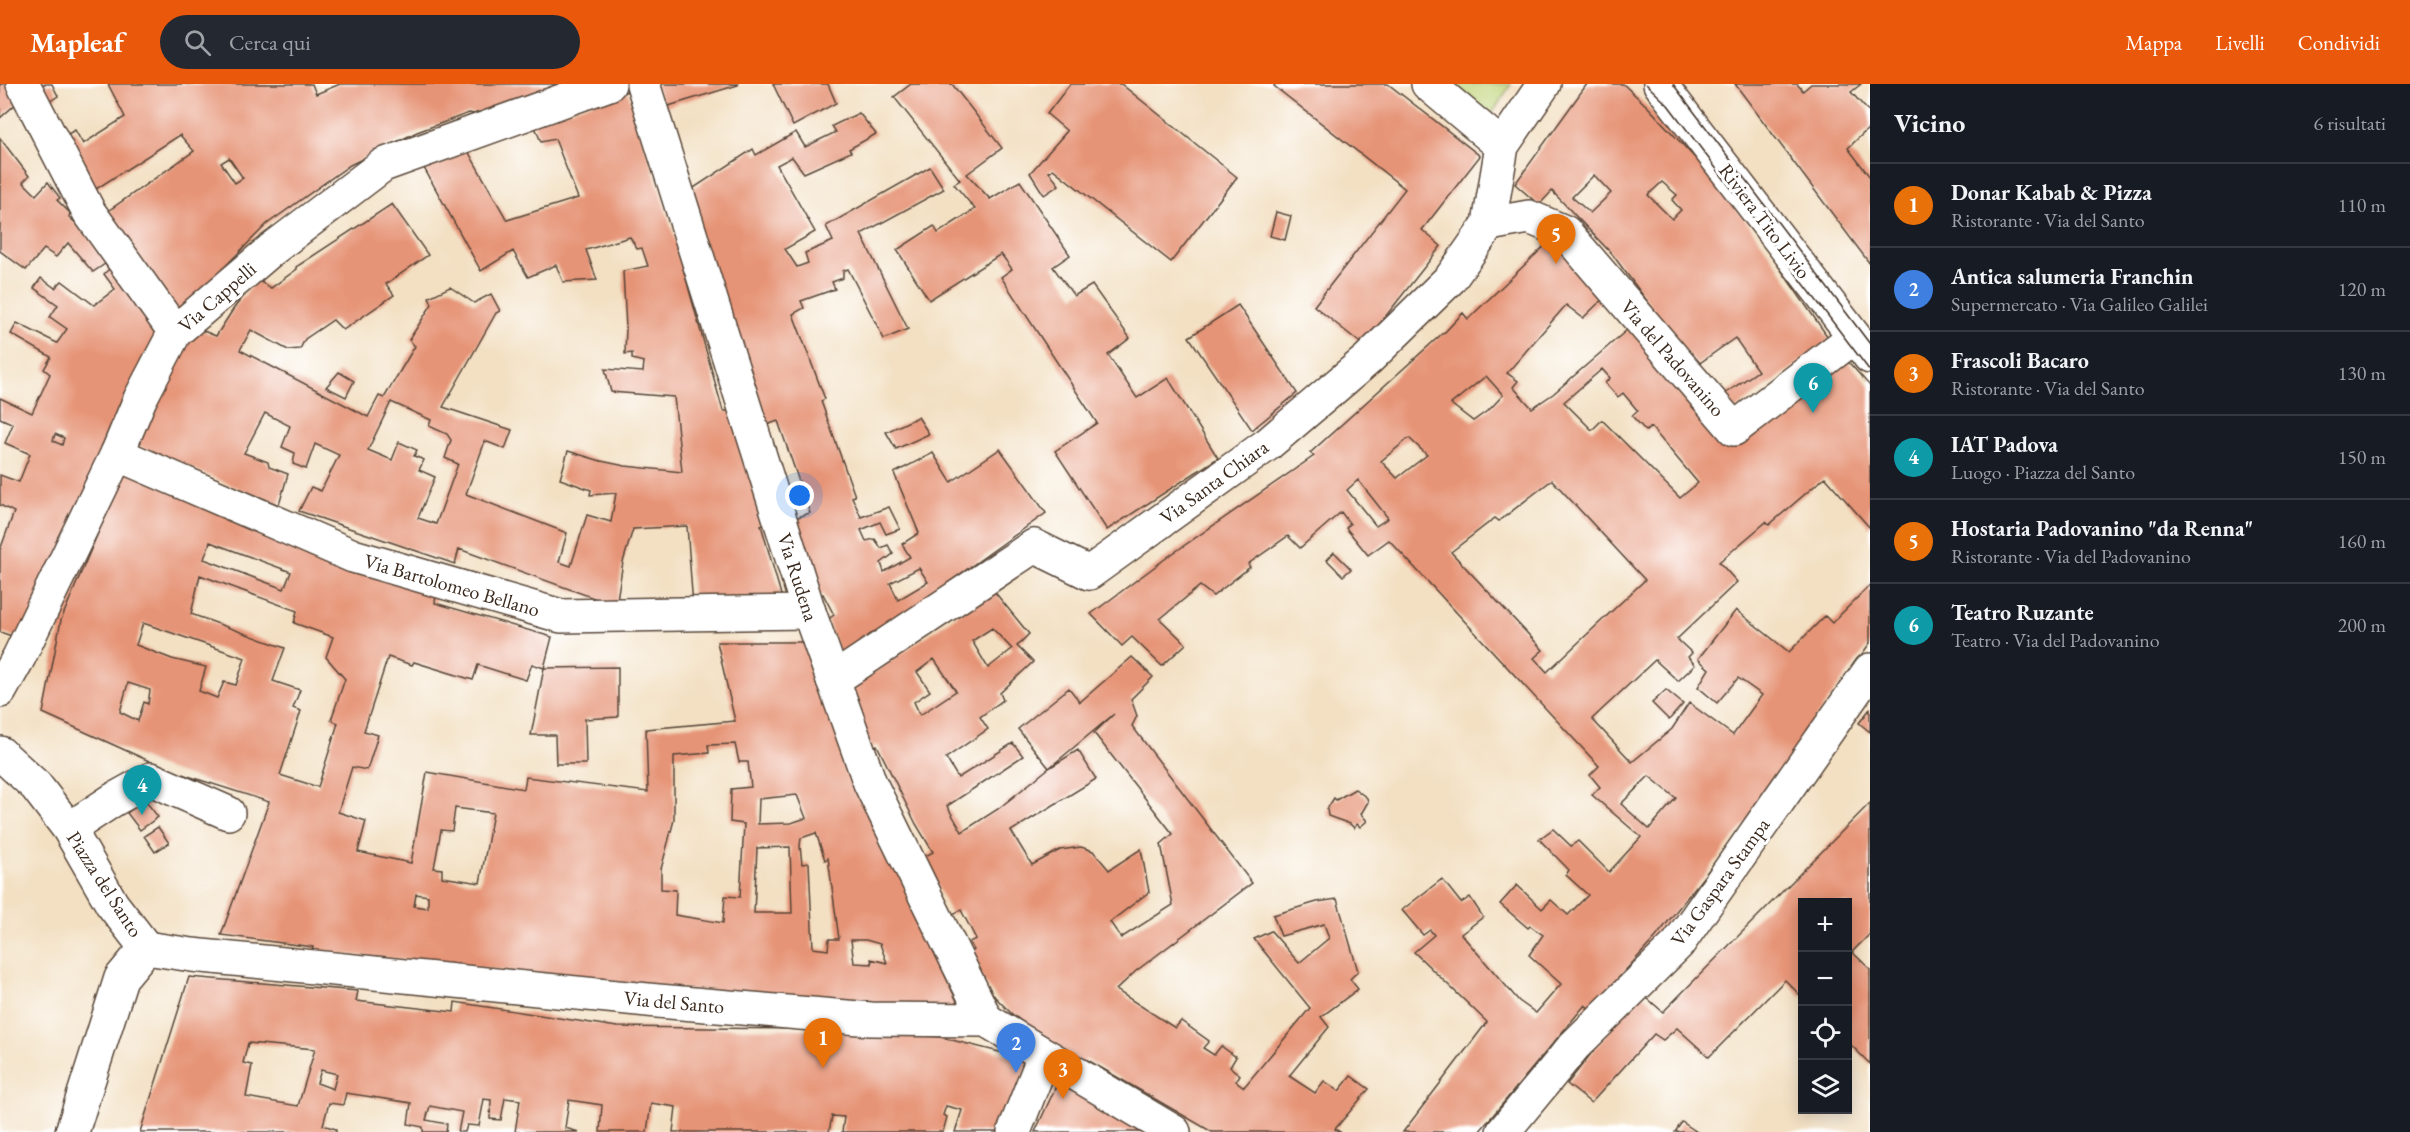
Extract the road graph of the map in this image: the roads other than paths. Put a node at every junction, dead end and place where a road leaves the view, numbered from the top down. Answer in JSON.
{"nodes":[{"id":1,"x":23,"y":84,"type":"edge"},
{"id":2,"x":609,"y":84,"type":"edge"},
{"id":3,"x":643,"y":84,"type":"edge"},
{"id":4,"x":1428,"y":84,"type":"edge"},
{"id":5,"x":1544,"y":84,"type":"edge"},
{"id":6,"x":1660,"y":84,"type":"edge"},
{"id":7,"x":1502,"y":146,"type":"junction"},
{"id":8,"x":1489,"y":224,"type":"junction"},
{"id":9,"x":175,"y":332,"type":"junction"},
{"id":10,"x":1862,"y":347,"type":"edge"},
{"id":11,"x":117,"y":454,"type":"junction"},
{"id":12,"x":809,"y":612,"type":"junction"},
{"id":13,"x":1870,"y":670,"type":"edge"},
{"id":14,"x":833,"y":680,"type":"junction"},
{"id":15,"x":0,"y":691,"type":"edge"},
{"id":16,"x":0,"y":753,"type":"edge"},
{"id":17,"x":228,"y":813,"type":"dead end"},
{"id":18,"x":69,"y":829,"type":"junction"},
{"id":19,"x":147,"y":948,"type":"junction"},
{"id":20,"x":986,"y":1020,"type":"junction"},
{"id":21,"x":1044,"y":1056,"type":"junction"},
{"id":22,"x":72,"y":1132,"type":"edge"},
{"id":23,"x":1014,"y":1132,"type":"edge"},
{"id":24,"x":1174,"y":1132,"type":"edge"},
{"id":25,"x":1503,"y":1132,"type":"edge"}],
"edges":[{"from":1,"to":9,"type":"street"},
{"from":2,"to":9,"type":"street","name":"Via Cappelli"},
{"from":3,"to":12,"type":"street","name":"Via Rudena"},
{"from":4,"to":7,"type":"street"},
{"from":5,"to":7,"type":"street"},
{"from":6,"to":10,"type":"street","name":"Riviera Tito Livio"},
{"from":7,"to":8,"type":"street","name":"Via Santa Chiara"},
{"from":8,"to":10,"type":"street","name":"Via del Padovanino"},
{"from":8,"to":14,"type":"street","name":"Via Santa Chiara"},
{"from":9,"to":11,"type":"street","name":"Via Cappelli"},
{"from":11,"to":12,"type":"street","name":"Via Bartolomeo Bellano"},
{"from":11,"to":15,"type":"street","name":"Via Cappelli"},
{"from":12,"to":14,"type":"street","name":"Via Rudena"},
{"from":13,"to":25,"type":"street","name":"Via Gaspara Stampa"},
{"from":14,"to":20,"type":"street","name":"Via Rudena"},
{"from":16,"to":18,"type":"street","name":"Piazza del Santo"},
{"from":17,"to":18,"type":"street"},
{"from":18,"to":19,"type":"street","name":"Piazza del Santo"},
{"from":19,"to":20,"type":"street","name":"Via del Santo"},
{"from":19,"to":22,"type":"street","name":"Piazza del Santo"},
{"from":20,"to":21,"type":"street"},
{"from":21,"to":23,"type":"street"},
{"from":21,"to":24,"type":"street"}]}
